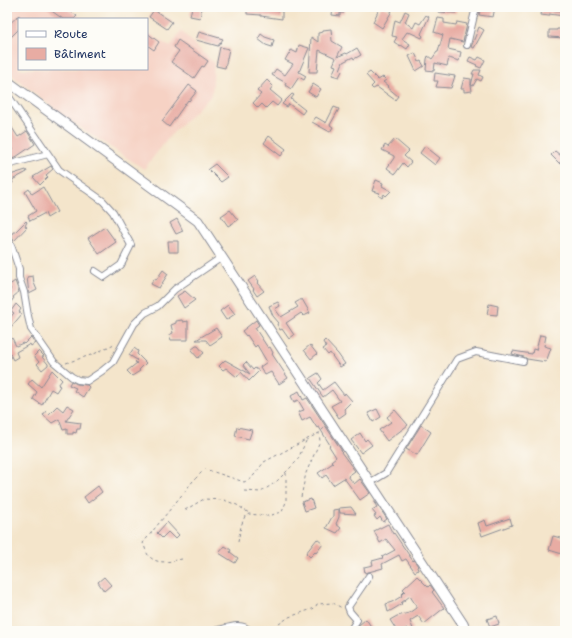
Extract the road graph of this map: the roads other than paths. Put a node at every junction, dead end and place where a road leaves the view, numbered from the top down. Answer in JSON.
{"nodes":[{"id":1,"x":476,"y":7,"type":"edge"},
{"id":2,"x":467,"y":45,"type":"dead end"},
{"id":3,"x":7,"y":81,"type":"edge"},
{"id":4,"x":7,"y":94,"type":"edge"},
{"id":5,"x":48,"y":154,"type":"junction"},
{"id":6,"x":7,"y":165,"type":"edge"},
{"id":7,"x":7,"y":237,"type":"edge"},
{"id":8,"x":222,"y":257,"type":"junction"},
{"id":9,"x":95,"y":271,"type":"dead end"},
{"id":10,"x":523,"y":361,"type":"dead end"},
{"id":11,"x":371,"y":482,"type":"junction"},
{"id":12,"x":369,"y":576,"type":"dead end"},
{"id":13,"x":215,"y":631,"type":"edge"},
{"id":14,"x":249,"y":631,"type":"edge"},
{"id":15,"x":350,"y":631,"type":"edge"},
{"id":16,"x":466,"y":631,"type":"edge"}],
"edges":[{"from":1,"to":2,"type":"street"},
{"from":3,"to":8,"type":"main road"},
{"from":4,"to":5,"type":"street"},
{"from":5,"to":6,"type":"street"},
{"from":5,"to":9,"type":"street"},
{"from":7,"to":8,"type":"street"},
{"from":8,"to":11,"type":"main road"},
{"from":10,"to":11,"type":"street"},
{"from":11,"to":16,"type":"main road"},
{"from":12,"to":15,"type":"street"},
{"from":13,"to":14,"type":"street"}]}
